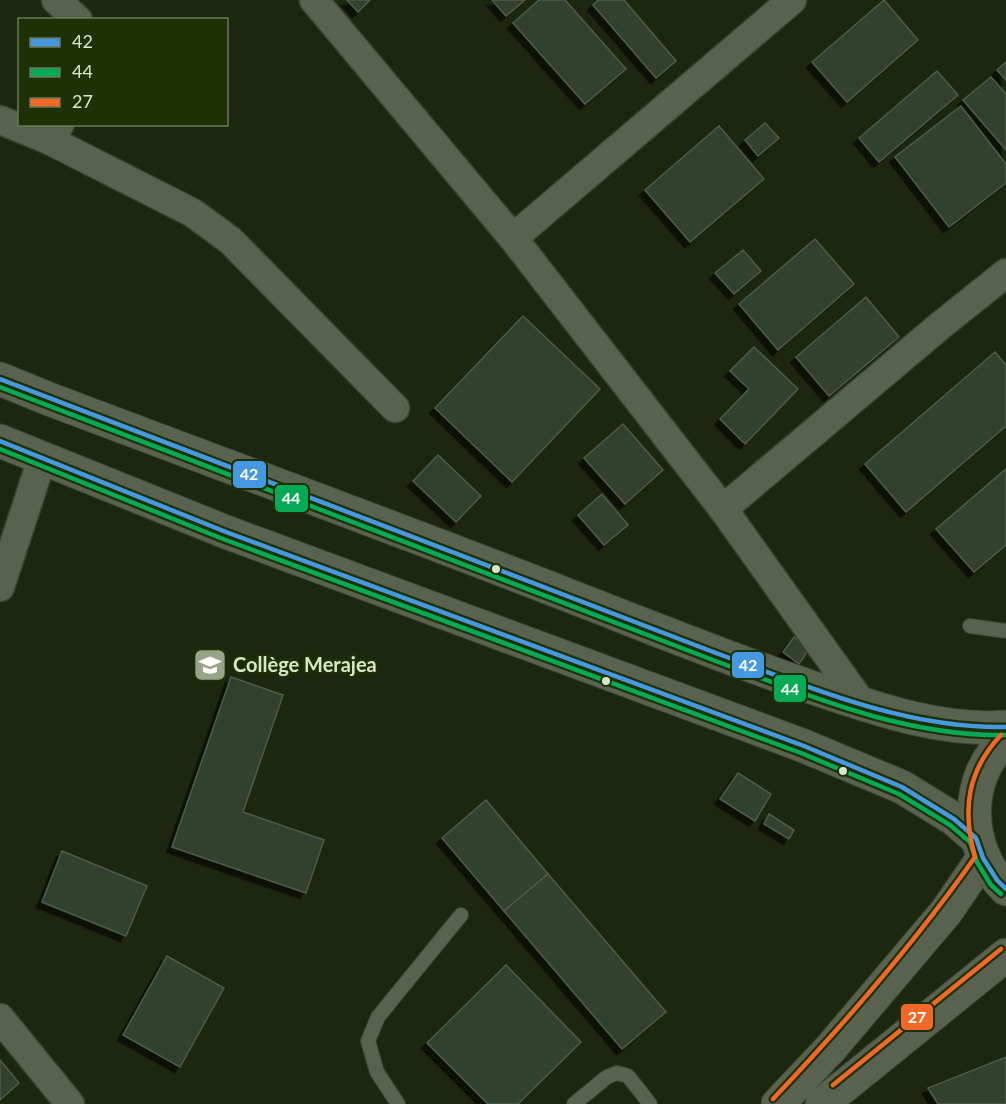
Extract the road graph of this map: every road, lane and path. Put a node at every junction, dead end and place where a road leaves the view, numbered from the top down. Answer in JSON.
{"nodes":[{"id":1,"x":56,"y":0,"type":"edge"},
{"id":2,"x":314,"y":0,"type":"edge"},
{"id":3,"x":792,"y":0,"type":"edge"},
{"id":4,"x":76,"y":18,"type":"edge"},
{"id":5,"x":0,"y":120,"type":"edge"},
{"id":6,"x":18,"y":124,"type":"edge"},
{"id":7,"x":28,"y":126,"type":"edge"},
{"id":8,"x":55,"y":132,"type":"edge"},
{"id":9,"x":513,"y":238,"type":"junction"},
{"id":10,"x":1006,"y":273,"type":"edge"},
{"id":11,"x":0,"y":379,"type":"edge"},
{"id":12,"x":395,"y":408,"type":"dead end"},
{"id":13,"x":0,"y":441,"type":"edge"},
{"id":14,"x":42,"y":459,"type":"junction"},
{"id":15,"x":723,"y":509,"type":"junction"},
{"id":16,"x":0,"y":587,"type":"edge"},
{"id":17,"x":970,"y":626,"type":"dead end"},
{"id":18,"x":1006,"y":631,"type":"edge"},
{"id":19,"x":864,"y":705,"type":"junction"},
{"id":20,"x":1006,"y":727,"type":"edge"},
{"id":21,"x":1006,"y":740,"type":"edge"},
{"id":22,"x":980,"y":848,"type":"junction"},
{"id":23,"x":1006,"y":889,"type":"edge"},
{"id":24,"x":461,"y":915,"type":"dead end"},
{"id":25,"x":1006,"y":955,"type":"edge"},
{"id":26,"x":0,"y":1018,"type":"edge"},
{"id":27,"x":70,"y":1104,"type":"edge"},
{"id":28,"x":398,"y":1104,"type":"edge"},
{"id":29,"x":574,"y":1104,"type":"edge"},
{"id":30,"x":651,"y":1104,"type":"edge"},
{"id":31,"x":778,"y":1104,"type":"edge"},
{"id":32,"x":822,"y":1104,"type":"edge"}],
"edges":[{"from":1,"to":4,"type":"street"},
{"from":2,"to":9,"type":"street"},
{"from":3,"to":9,"type":"street"},
{"from":5,"to":6,"type":"street"},
{"from":7,"to":8,"type":"street"},
{"from":8,"to":12,"type":"street"},
{"from":9,"to":15,"type":"street"},
{"from":10,"to":15,"type":"street"},
{"from":11,"to":19,"type":"main road"},
{"from":13,"to":14,"type":"main road"},
{"from":14,"to":16,"type":"street"},
{"from":14,"to":22,"type":"main road"},
{"from":15,"to":19,"type":"street"},
{"from":17,"to":18,"type":"lane"},
{"from":19,"to":20,"type":"main road"},
{"from":21,"to":22,"type":"main road"},
{"from":22,"to":23,"type":"main road"},
{"from":22,"to":31,"type":"main road"},
{"from":24,"to":28,"type":"lane"},
{"from":25,"to":32,"type":"main road"},
{"from":26,"to":27,"type":"street"},
{"from":29,"to":30,"type":"lane"}]}
